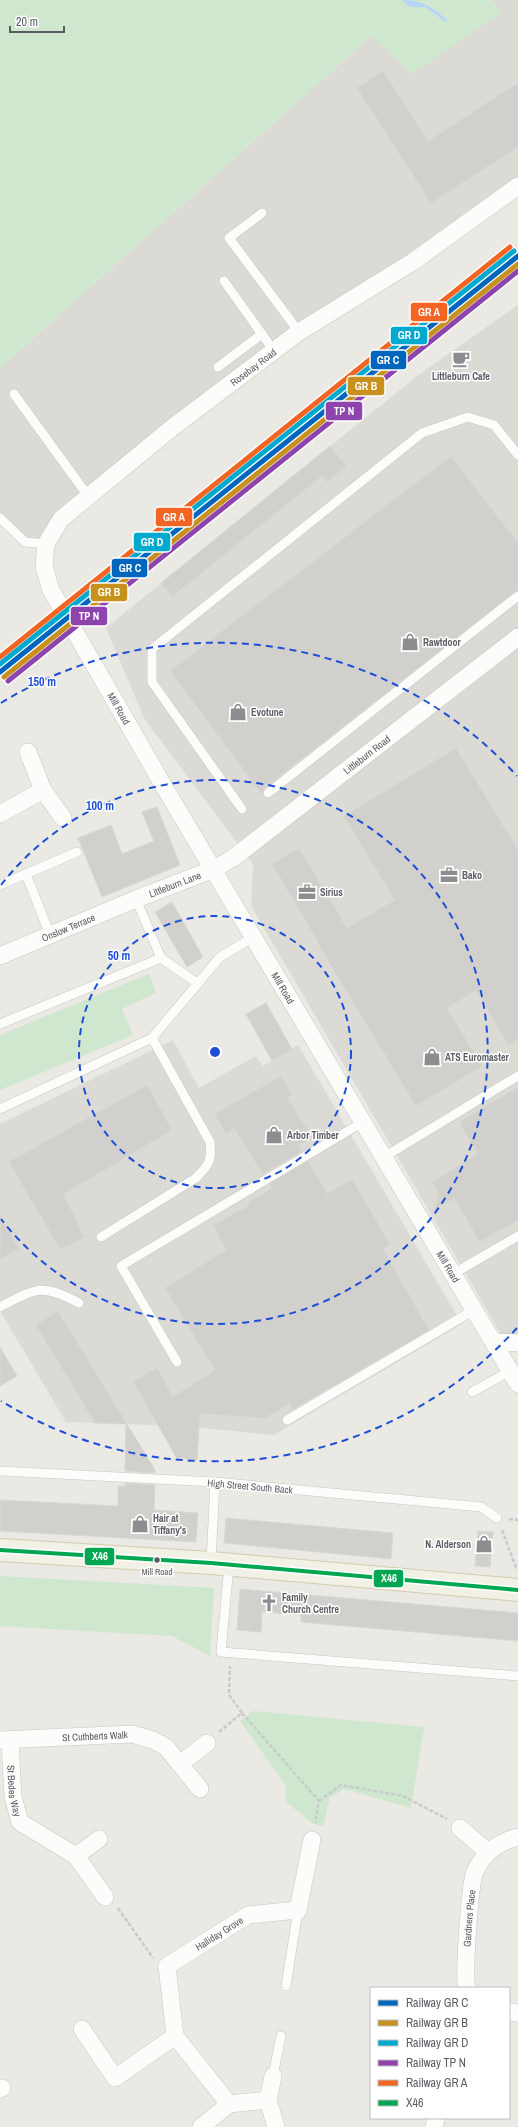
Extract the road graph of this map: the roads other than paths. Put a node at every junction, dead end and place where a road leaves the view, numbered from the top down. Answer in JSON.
{"nodes":[{"id":1,"x":518,"y":186,"type":"edge"},
{"id":2,"x":262,"y":213,"type":"dead end"},
{"id":3,"x":224,"y":281,"type":"dead end"},
{"id":4,"x":299,"y":332,"type":"junction"},
{"id":5,"x":262,"y":334,"type":"junction"},
{"id":6,"x":274,"y":351,"type":"junction"},
{"id":7,"x":218,"y":367,"type":"dead end"},
{"id":8,"x":14,"y":394,"type":"dead end"},
{"id":9,"x":518,"y":455,"type":"edge"},
{"id":10,"x":88,"y":496,"type":"junction"},
{"id":11,"x":0,"y":518,"type":"edge"},
{"id":12,"x":46,"y":544,"type":"junction"},
{"id":13,"x":50,"y":590,"type":"joint"},
{"id":14,"x":518,"y":596,"type":"edge"},
{"id":15,"x":518,"y":637,"type":"edge"},
{"id":16,"x":28,"y":752,"type":"dead end"},
{"id":17,"x":43,"y":790,"type":"junction"},
{"id":18,"x":268,"y":792,"type":"dead end"},
{"id":19,"x":242,"y":809,"type":"dead end"},
{"id":20,"x":0,"y":814,"type":"edge"},
{"id":21,"x":63,"y":818,"type":"dead end"},
{"id":22,"x":77,"y":852,"type":"dead end"},
{"id":23,"x":214,"y":869,"type":"junction"},
{"id":24,"x":26,"y":874,"type":"junction"},
{"id":25,"x":0,"y":885,"type":"edge"},
{"id":26,"x":136,"y":899,"type":"junction"},
{"id":27,"x":50,"y":936,"type":"junction"},
{"id":28,"x":254,"y":937,"type":"junction"},
{"id":29,"x":0,"y":956,"type":"edge"},
{"id":30,"x":162,"y":958,"type":"junction"},
{"id":31,"x":197,"y":983,"type":"junction"},
{"id":32,"x":0,"y":1024,"type":"edge"},
{"id":33,"x":152,"y":1038,"type":"junction"},
{"id":34,"x":518,"y":1076,"type":"edge"},
{"id":35,"x":0,"y":1109,"type":"edge"},
{"id":36,"x":363,"y":1122,"type":"junction"},
{"id":37,"x":384,"y":1157,"type":"junction"},
{"id":38,"x":518,"y":1236,"type":"edge"},
{"id":39,"x":101,"y":1237,"type":"dead end"},
{"id":40,"x":453,"y":1274,"type":"junction"},
{"id":41,"x":80,"y":1303,"type":"dead end"},
{"id":42,"x":0,"y":1307,"type":"edge"},
{"id":43,"x":474,"y":1310,"type":"junction"},
{"id":44,"x":493,"y":1342,"type":"junction"},
{"id":45,"x":518,"y":1343,"type":"edge"},
{"id":46,"x":177,"y":1362,"type":"dead end"},
{"id":47,"x":514,"y":1377,"type":"edge"},
{"id":48,"x":472,"y":1392,"type":"dead end"},
{"id":49,"x":287,"y":1420,"type":"dead end"},
{"id":50,"x":0,"y":1471,"type":"edge"},
{"id":51,"x":215,"y":1482,"type":"junction"},
{"id":52,"x":497,"y":1518,"type":"road end"},
{"id":53,"x":0,"y":1550,"type":"edge"},
{"id":54,"x":220,"y":1564,"type":"junction"},
{"id":55,"x":517,"y":1590,"type":"edge"},
{"id":56,"x":518,"y":1676,"type":"edge"},
{"id":57,"x":5,"y":1740,"type":"edge"},
{"id":58,"x":207,"y":1743,"type":"road end"},
{"id":59,"x":180,"y":1764,"type":"junction"},
{"id":60,"x":200,"y":1789,"type":"dead end"},
{"id":61,"x":460,"y":1828,"type":"road end"},
{"id":62,"x":518,"y":1837,"type":"edge"},
{"id":63,"x":99,"y":1839,"type":"dead end"},
{"id":64,"x":312,"y":1840,"type":"road end"},
{"id":65,"x":488,"y":1852,"type":"junction"},
{"id":66,"x":76,"y":1856,"type":"junction"},
{"id":67,"x":105,"y":1896,"type":"road end"},
{"id":68,"x":298,"y":1910,"type":"junction"},
{"id":69,"x":286,"y":1986,"type":"dead end"},
{"id":70,"x":467,"y":1987,"type":"edge"},
{"id":71,"x":82,"y":2029,"type":"dead end"},
{"id":72,"x":176,"y":2036,"type":"junction"},
{"id":73,"x":282,"y":2036,"type":"dead end"},
{"id":74,"x":273,"y":2076,"type":"joint"},
{"id":75,"x":268,"y":2100,"type":"junction"},
{"id":76,"x":230,"y":2104,"type":"junction"},
{"id":77,"x":202,"y":2127,"type":"edge"},
{"id":78,"x":276,"y":2127,"type":"edge"}],
"edges":[{"from":1,"to":4,"type":"street","name":"Rosebay Road"},
{"from":2,"to":4,"type":"lane"},
{"from":3,"to":5,"type":"lane"},
{"from":4,"to":6,"type":"street","name":"Rosebay Road"},
{"from":5,"to":6,"type":"lane"},
{"from":5,"to":7,"type":"lane"},
{"from":6,"to":10,"type":"street","name":"Rosebay Road"},
{"from":8,"to":10,"type":"lane"},
{"from":9,"to":19,"type":"lane"},
{"from":10,"to":12,"type":"street","name":"Rosebay Road"},
{"from":11,"to":12,"type":"lane"},
{"from":12,"to":13,"type":"street","name":"Rosebay Road"},
{"from":13,"to":23,"type":"street","name":"Mill Road"},
{"from":14,"to":18,"type":"lane"},
{"from":15,"to":23,"type":"street","name":"Littleburn Road"},
{"from":16,"to":17,"type":"street"},
{"from":17,"to":20,"type":"street"},
{"from":17,"to":21,"type":"street"},
{"from":22,"to":24,"type":"lane"},
{"from":23,"to":26,"type":"street","name":"Littleburn Lane"},
{"from":23,"to":28,"type":"street","name":"Mill Road"},
{"from":24,"to":25,"type":"lane"},
{"from":24,"to":27,"type":"lane"},
{"from":26,"to":27,"type":"street","name":"Onslow Terrace"},
{"from":26,"to":30,"type":"lane"},
{"from":27,"to":29,"type":"street","name":"Onslow Terrace"},
{"from":28,"to":31,"type":"lane"},
{"from":28,"to":36,"type":"street","name":"Mill Road"},
{"from":30,"to":31,"type":"lane"},
{"from":30,"to":32,"type":"lane"},
{"from":31,"to":33,"type":"lane"},
{"from":33,"to":35,"type":"lane"},
{"from":33,"to":39,"type":"lane"},
{"from":34,"to":37,"type":"lane"},
{"from":36,"to":37,"type":"street","name":"Mill Road"},
{"from":36,"to":46,"type":"lane"},
{"from":37,"to":40,"type":"street","name":"Mill Road"},
{"from":38,"to":40,"type":"lane"},
{"from":40,"to":43,"type":"street","name":"Mill Road"},
{"from":41,"to":42,"type":"lane"},
{"from":43,"to":44,"type":"street","name":"Mill Road"},
{"from":43,"to":49,"type":"lane"},
{"from":44,"to":45,"type":"street"},
{"from":44,"to":47,"type":"street","name":"Mill Road"},
{"from":47,"to":48,"type":"lane"},
{"from":50,"to":51,"type":"lane","name":"High Street South Back"},
{"from":51,"to":52,"type":"lane","name":"High Street South Back"},
{"from":51,"to":54,"type":"lane"},
{"from":53,"to":54,"type":"main road"},
{"from":54,"to":55,"type":"main road"},
{"from":54,"to":56,"type":"lane"},
{"from":57,"to":59,"type":"street","name":"St Cuthberts Walk"},
{"from":57,"to":66,"type":"street","name":"St Bedes Way"},
{"from":58,"to":59,"type":"street"},
{"from":59,"to":60,"type":"street","name":"St Cuthberts Walk"},
{"from":61,"to":65,"type":"street"},
{"from":62,"to":65,"type":"street","name":"Gardners Place"},
{"from":63,"to":66,"type":"street"},
{"from":64,"to":68,"type":"street"},
{"from":65,"to":70,"type":"street","name":"Gardners Place"},
{"from":66,"to":67,"type":"street","name":"St Bedes Way"},
{"from":68,"to":69,"type":"lane"},
{"from":68,"to":72,"type":"street","name":"Halliday Grove"},
{"from":71,"to":72,"type":"street"},
{"from":72,"to":76,"type":"street"},
{"from":73,"to":74,"type":"lane"},
{"from":74,"to":75,"type":"street"},
{"from":75,"to":76,"type":"street"},
{"from":75,"to":78,"type":"street"},
{"from":76,"to":77,"type":"street"}]}
